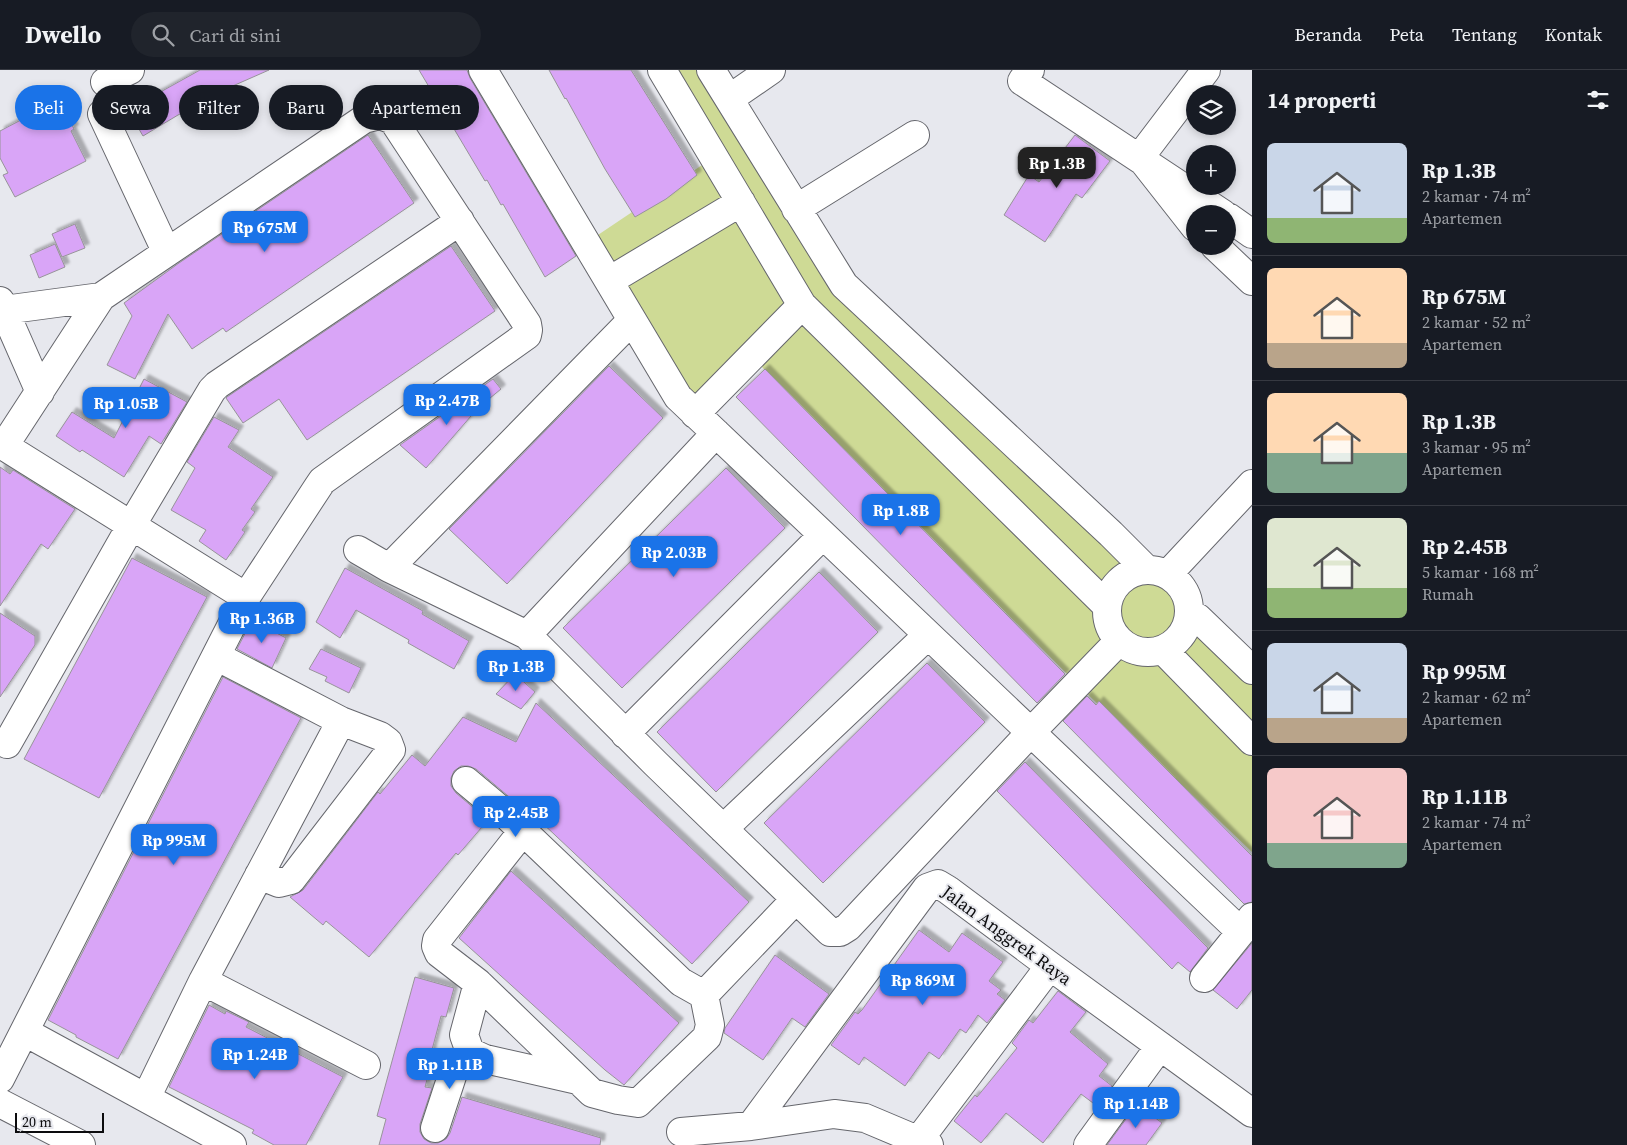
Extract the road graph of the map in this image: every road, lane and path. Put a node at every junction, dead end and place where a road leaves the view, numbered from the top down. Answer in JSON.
{"nodes":[{"id":1,"x":130,"y":70,"type":"edge"},
{"id":2,"x":483,"y":70,"type":"edge"},
{"id":3,"x":662,"y":70,"type":"edge"},
{"id":4,"x":711,"y":70,"type":"edge"},
{"id":5,"x":771,"y":70,"type":"edge"},
{"id":6,"x":1022,"y":70,"type":"edge"},
{"id":7,"x":1206,"y":70,"type":"edge"},
{"id":8,"x":105,"y":82,"type":"dead end"},
{"id":9,"x":729,"y":99,"type":"junction"},
{"id":10,"x":109,"y":130,"type":"edge"},
{"id":11,"x":915,"y":136,"type":"dead end"},
{"id":12,"x":1140,"y":157,"type":"junction"},
{"id":13,"x":741,"y":202,"type":"junction"},
{"id":14,"x":1210,"y":205,"type":"edge"},
{"id":15,"x":796,"y":209,"type":"junction"},
{"id":16,"x":1186,"y":216,"type":"edge"},
{"id":17,"x":460,"y":222,"type":"junction"},
{"id":18,"x":1236,"y":223,"type":"edge"},
{"id":19,"x":1252,"y":234,"type":"edge"},
{"id":20,"x":166,"y":252,"type":"junction"},
{"id":21,"x":1225,"y":255,"type":"edge"},
{"id":22,"x":609,"y":281,"type":"junction"},
{"id":23,"x":1252,"y":281,"type":"edge"},
{"id":24,"x":101,"y":297,"type":"junction"},
{"id":25,"x":2,"y":305,"type":"edge"},
{"id":26,"x":802,"y":305,"type":"junction"},
{"id":27,"x":632,"y":320,"type":"junction"},
{"id":28,"x":40,"y":392,"type":"junction"},
{"id":29,"x":695,"y":414,"type":"junction"},
{"id":30,"x":716,"y":433,"type":"junction"},
{"id":31,"x":1252,"y":484,"type":"edge"},
{"id":32,"x":131,"y":526,"type":"junction"},
{"id":33,"x":823,"y":535,"type":"junction"},
{"id":34,"x":358,"y":550,"type":"dead end"},
{"id":35,"x":389,"y":568,"type":"junction"},
{"id":36,"x":1157,"y":572,"type":"junction"},
{"id":37,"x":246,"y":597,"type":"junction"},
{"id":38,"x":1107,"y":606,"type":"junction"},
{"id":39,"x":1190,"y":613,"type":"junction"},
{"id":40,"x":527,"y":635,"type":"junction"},
{"id":41,"x":928,"y":635,"type":"junction"},
{"id":42,"x":1119,"y":641,"type":"junction"},
{"id":43,"x":1163,"y":650,"type":"junction"},
{"id":44,"x":216,"y":656,"type":"junction"},
{"id":45,"x":1252,"y":670,"type":"edge"},
{"id":46,"x":341,"y":721,"type":"junction"},
{"id":47,"x":1031,"y":732,"type":"junction"},
{"id":48,"x":625,"y":734,"type":"junction"},
{"id":49,"x":1252,"y":741,"type":"edge"},
{"id":50,"x":7,"y":744,"type":"dead end"},
{"id":51,"x":466,"y":781,"type":"dead end"},
{"id":52,"x":723,"y":829,"type":"junction"},
{"id":53,"x":523,"y":831,"type":"junction"},
{"id":54,"x":259,"y":875,"type":"junction"},
{"id":55,"x":796,"y":899,"type":"junction"},
{"id":56,"x":1247,"y":924,"type":"edge"},
{"id":57,"x":1050,"y":966,"type":"junction"},
{"id":58,"x":1204,"y":978,"type":"dead end"},
{"id":59,"x":202,"y":980,"type":"junction"},
{"id":60,"x":478,"y":983,"type":"junction"},
{"id":61,"x":704,"y":995,"type":"junction"},
{"id":62,"x":25,"y":1032,"type":"junction"},
{"id":63,"x":1160,"y":1046,"type":"junction"},
{"id":64,"x":470,"y":1052,"type":"junction"},
{"id":65,"x":366,"y":1065,"type":"dead end"},
{"id":66,"x":0,"y":1079,"type":"edge"},
{"id":67,"x":578,"y":1080,"type":"junction"},
{"id":68,"x":146,"y":1098,"type":"junction"},
{"id":69,"x":0,"y":1104,"type":"edge"},
{"id":70,"x":1252,"y":1113,"type":"edge"},
{"id":71,"x":751,"y":1126,"type":"junction"},
{"id":72,"x":435,"y":1128,"type":"dead end"},
{"id":73,"x":681,"y":1132,"type":"dead end"},
{"id":74,"x":924,"y":1143,"type":"edge"},
{"id":75,"x":81,"y":1145,"type":"edge"},
{"id":76,"x":232,"y":1145,"type":"edge"},
{"id":77,"x":1088,"y":1145,"type":"edge"}],
"edges":[{"from":1,"to":8,"type":"street"},
{"from":2,"to":22,"type":"street"},
{"from":3,"to":13,"type":"street"},
{"from":4,"to":9,"type":"street"},
{"from":5,"to":9,"type":"street"},
{"from":6,"to":12,"type":"street"},
{"from":7,"to":12,"type":"street"},
{"from":9,"to":15,"type":"street"},
{"from":10,"to":20,"type":"street"},
{"from":11,"to":15,"type":"street"},
{"from":12,"to":14,"type":"street"},
{"from":12,"to":16,"type":"street"},
{"from":13,"to":22,"type":"street"},
{"from":13,"to":26,"type":"street"},
{"from":15,"to":36,"type":"street"},
{"from":17,"to":20,"type":"street"},
{"from":17,"to":32,"type":"street"},
{"from":17,"to":37,"type":"street"},
{"from":18,"to":19,"type":"street"},
{"from":20,"to":24,"type":"street"},
{"from":21,"to":23,"type":"street"},
{"from":22,"to":27,"type":"street"},
{"from":24,"to":25,"type":"street"},
{"from":24,"to":28,"type":"street"},
{"from":25,"to":28,"type":"street"},
{"from":26,"to":29,"type":"street"},
{"from":26,"to":38,"type":"street"},
{"from":27,"to":29,"type":"street"},
{"from":27,"to":35,"type":"street"},
{"from":28,"to":32,"type":"street"},
{"from":29,"to":30,"type":"street"},
{"from":30,"to":33,"type":"street"},
{"from":30,"to":40,"type":"street"},
{"from":31,"to":36,"type":"street"},
{"from":32,"to":37,"type":"street"},
{"from":32,"to":50,"type":"street"},
{"from":33,"to":41,"type":"street"},
{"from":33,"to":48,"type":"street"},
{"from":34,"to":35,"type":"street"},
{"from":35,"to":40,"type":"street"},
{"from":36,"to":38,"type":"street"},
{"from":36,"to":39,"type":"street"},
{"from":37,"to":44,"type":"street"},
{"from":38,"to":42,"type":"street"},
{"from":39,"to":43,"type":"street"},
{"from":39,"to":45,"type":"street"},
{"from":40,"to":48,"type":"street"},
{"from":41,"to":47,"type":"street"},
{"from":41,"to":52,"type":"street"},
{"from":42,"to":43,"type":"street"},
{"from":42,"to":47,"type":"street"},
{"from":43,"to":49,"type":"street"},
{"from":44,"to":46,"type":"street"},
{"from":44,"to":62,"type":"street"},
{"from":46,"to":54,"type":"street"},
{"from":46,"to":54,"type":"street"},
{"from":47,"to":55,"type":"street"},
{"from":47,"to":56,"type":"street"},
{"from":48,"to":52,"type":"street"},
{"from":51,"to":53,"type":"street"},
{"from":52,"to":55,"type":"street"},
{"from":53,"to":60,"type":"street"},
{"from":53,"to":61,"type":"street"},
{"from":54,"to":59,"type":"street"},
{"from":55,"to":61,"type":"street"},
{"from":56,"to":58,"type":"street"},
{"from":57,"to":63,"type":"street","name":"Jalan Anggrek Raya"},
{"from":57,"to":71,"type":"street","name":"Jalan Anggrek Raya"},
{"from":57,"to":74,"type":"street"},
{"from":59,"to":65,"type":"street"},
{"from":59,"to":68,"type":"street"},
{"from":60,"to":64,"type":"street"},
{"from":60,"to":67,"type":"street"},
{"from":61,"to":67,"type":"street"},
{"from":62,"to":66,"type":"street"},
{"from":62,"to":68,"type":"street"},
{"from":63,"to":70,"type":"street","name":"Jalan Anggrek Raya"},
{"from":63,"to":77,"type":"street"},
{"from":64,"to":67,"type":"street"},
{"from":64,"to":72,"type":"street"},
{"from":68,"to":76,"type":"street"},
{"from":69,"to":75,"type":"street"},
{"from":71,"to":73,"type":"street"},
{"from":71,"to":74,"type":"street"}]}
